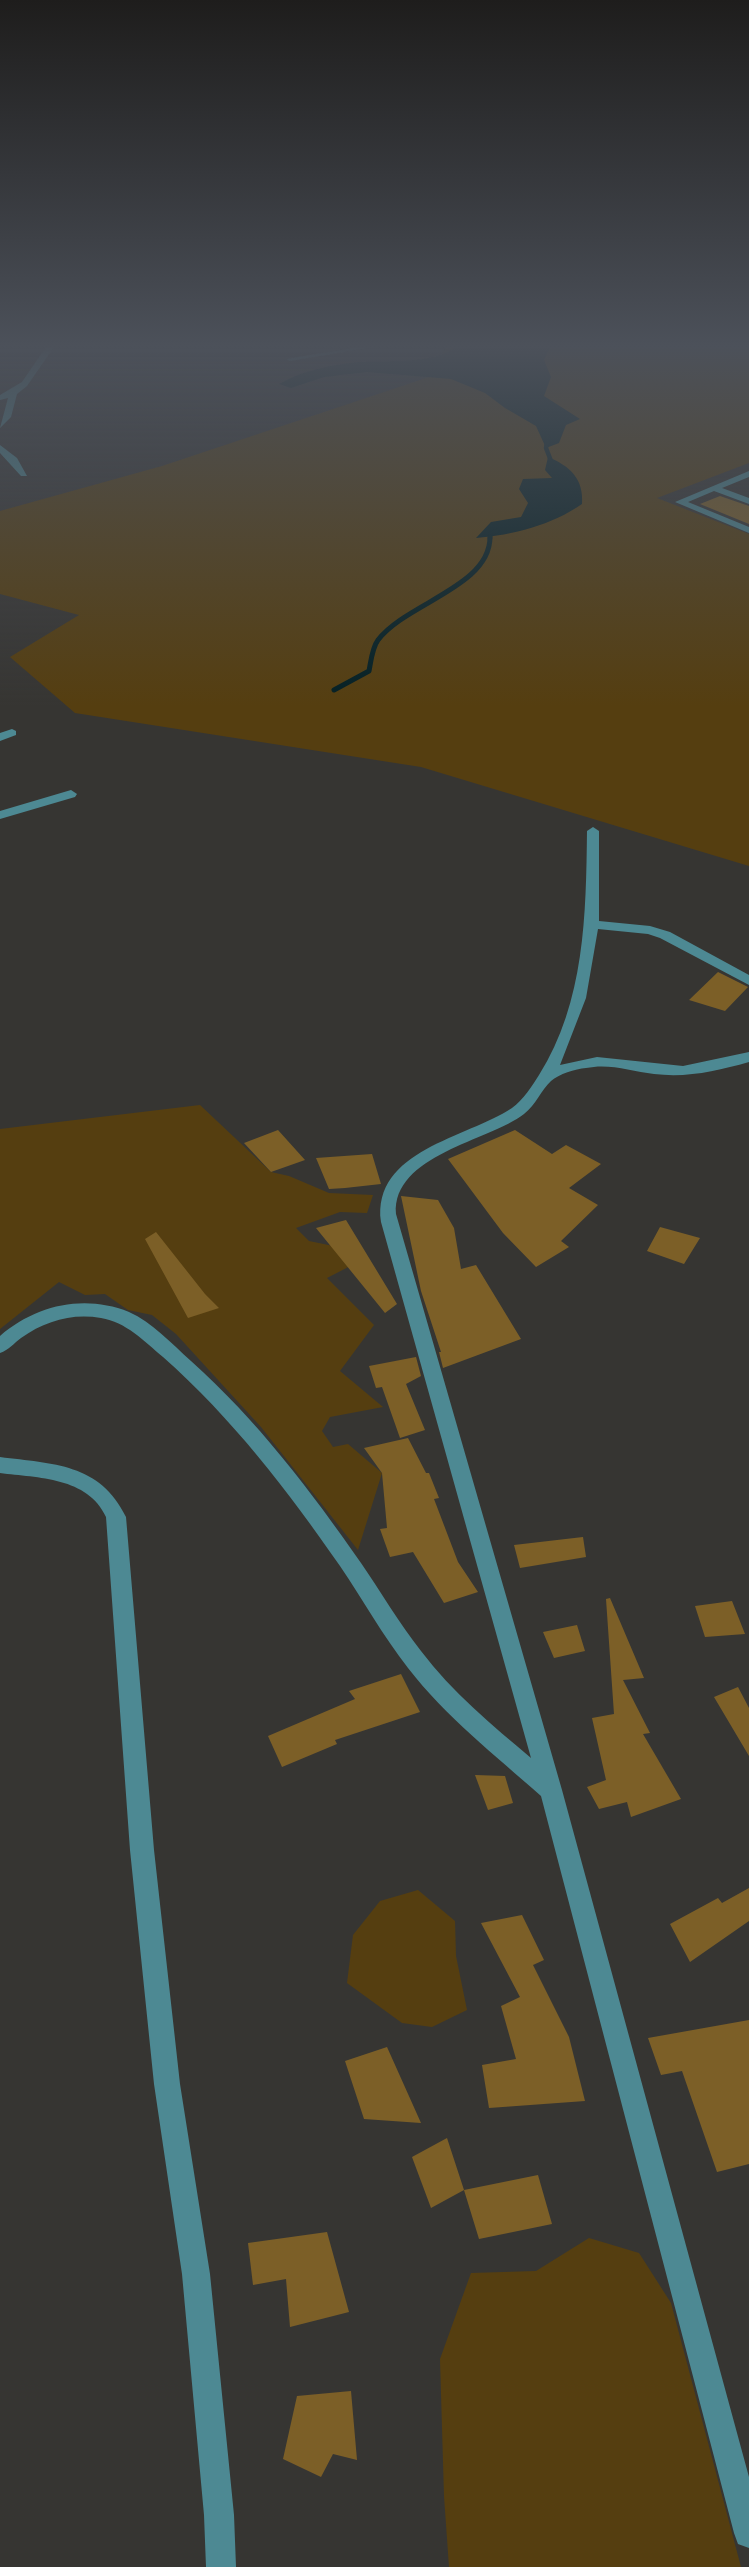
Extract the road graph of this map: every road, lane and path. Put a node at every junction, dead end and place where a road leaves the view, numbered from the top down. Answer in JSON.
{"nodes":[{"id":1,"x":19,"y":467,"type":"edge"},
{"id":2,"x":24,"y":474,"type":"dead end"},
{"id":3,"x":749,"y":474,"type":"edge"},
{"id":4,"x":713,"y":488,"type":"junction"},
{"id":5,"x":749,"y":501,"type":"edge"},
{"id":6,"x":749,"y":530,"type":"edge"},
{"id":7,"x":71,"y":794,"type":"dead end"},
{"id":8,"x":0,"y":815,"type":"edge"},
{"id":9,"x":593,"y":831,"type":"dead end"},
{"id":10,"x":592,"y":924,"type":"junction"},
{"id":11,"x":749,"y":981,"type":"edge"},
{"id":12,"x":749,"y":1057,"type":"edge"},
{"id":13,"x":546,"y":1077,"type":"junction"},
{"id":14,"x":0,"y":1346,"type":"edge"},
{"id":15,"x":0,"y":1465,"type":"edge"},
{"id":16,"x":551,"y":1790,"type":"junction"},
{"id":17,"x":749,"y":2533,"type":"edge"},
{"id":18,"x":221,"y":2567,"type":"edge"}],
"edges":[{"from":1,"to":2,"type":"street"},
{"from":3,"to":4,"type":"street"},
{"from":4,"to":5,"type":"street"},
{"from":4,"to":6,"type":"street"},
{"from":7,"to":8,"type":"street"},
{"from":9,"to":10,"type":"street"},
{"from":10,"to":11,"type":"street"},
{"from":10,"to":13,"type":"street"},
{"from":12,"to":13,"type":"street"},
{"from":13,"to":16,"type":"street"},
{"from":14,"to":16,"type":"street"},
{"from":15,"to":18,"type":"street"},
{"from":16,"to":17,"type":"street"}]}
